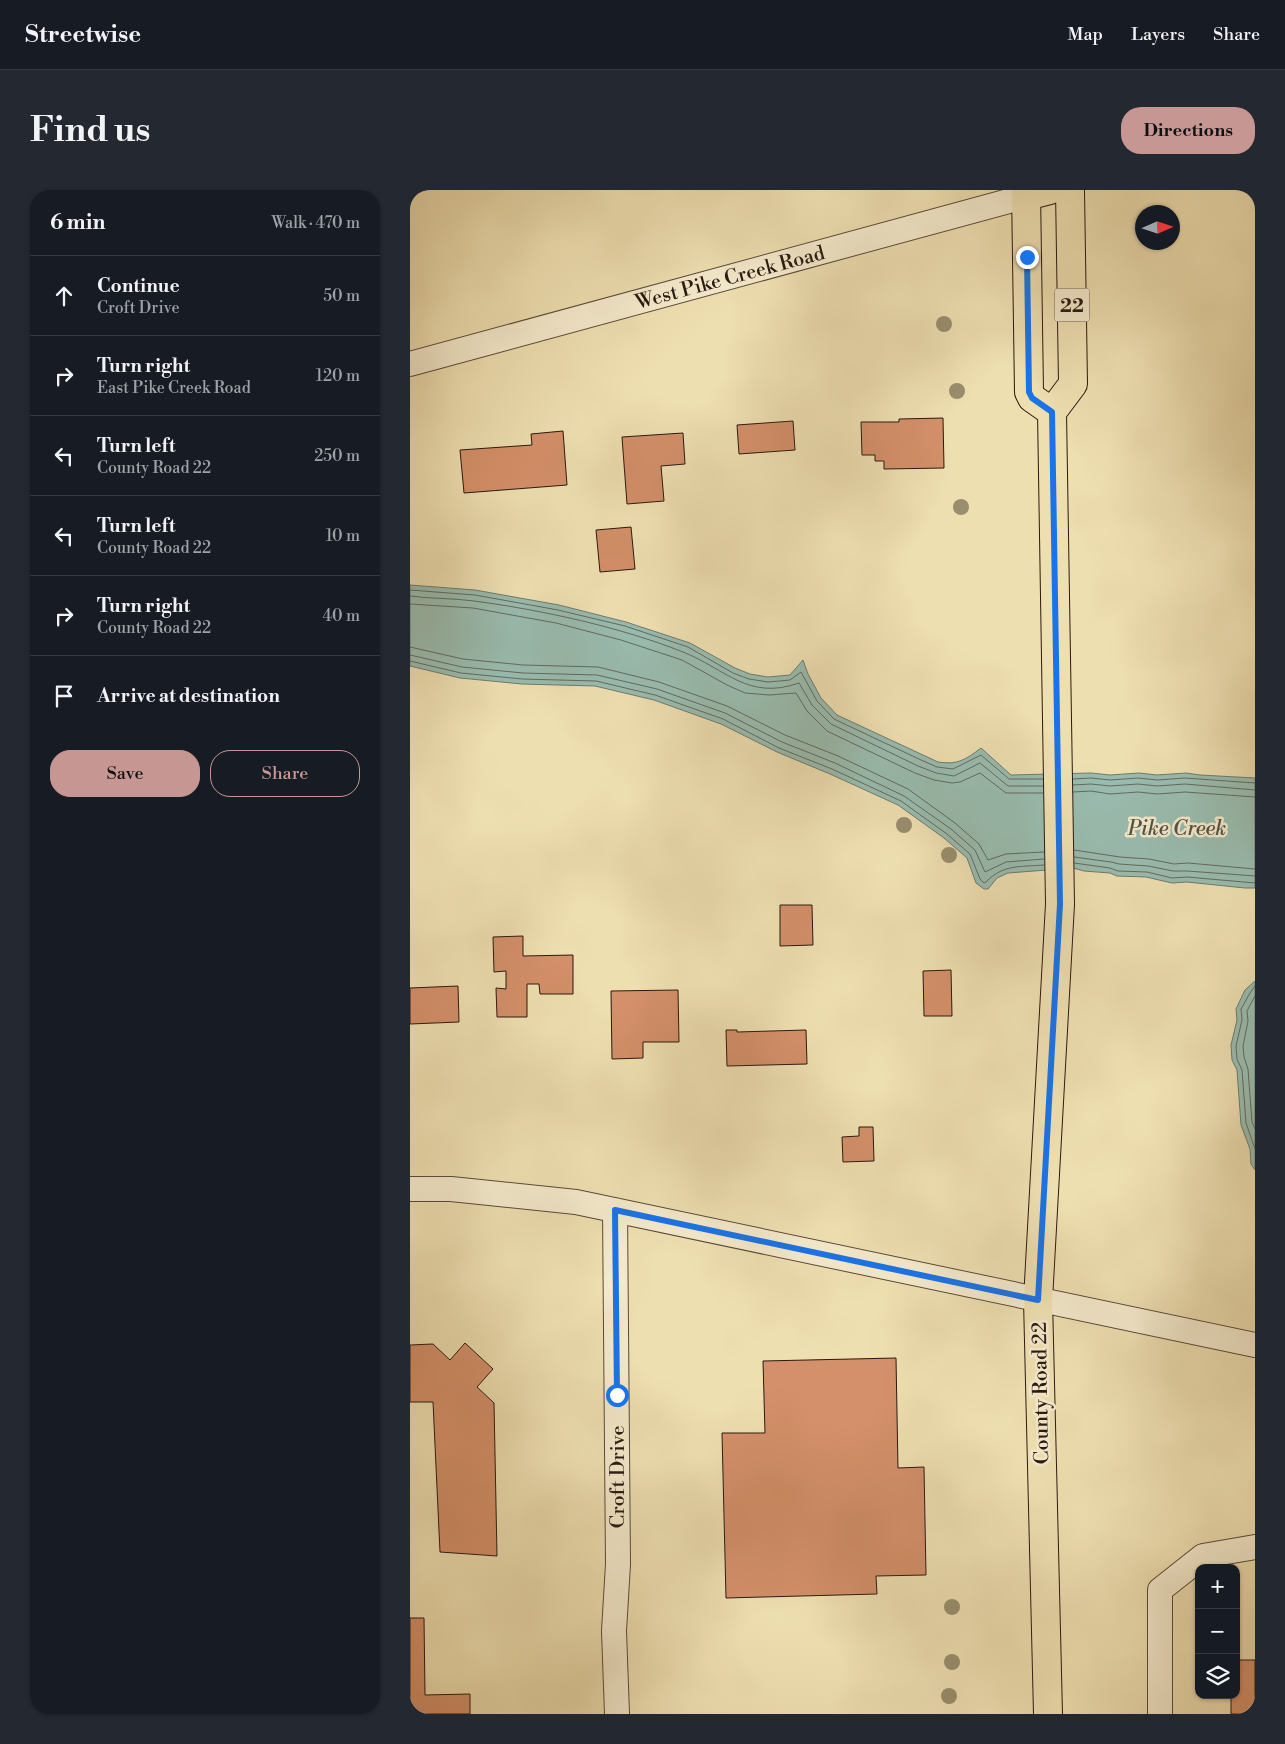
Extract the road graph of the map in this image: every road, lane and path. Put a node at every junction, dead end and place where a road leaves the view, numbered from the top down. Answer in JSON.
{"nodes":[{"id":1,"x":1070,"y":190,"type":"edge"},
{"id":2,"x":1034,"y":192,"type":"edge"},
{"id":3,"x":410,"y":364,"type":"edge"},
{"id":4,"x":1052,"y":412,"type":"junction"},
{"id":5,"x":410,"y":1189,"type":"edge"},
{"id":6,"x":615,"y":1210,"type":"junction"},
{"id":7,"x":1038,"y":1300,"type":"junction"},
{"id":8,"x":1255,"y":1345,"type":"edge"},
{"id":9,"x":1255,"y":1546,"type":"edge"},
{"id":10,"x":617,"y":1714,"type":"edge"},
{"id":11,"x":1048,"y":1714,"type":"edge"},
{"id":12,"x":1160,"y":1714,"type":"edge"}],
"edges":[{"from":1,"to":4,"type":"main road","number":"22"},
{"from":2,"to":3,"type":"street","name":"West Pike Creek Road"},
{"from":2,"to":4,"type":"main road"},
{"from":4,"to":7,"type":"main road","name":"County Road 22"},
{"from":5,"to":6,"type":"street"},
{"from":6,"to":7,"type":"street"},
{"from":6,"to":10,"type":"street","name":"Croft Drive"},
{"from":7,"to":8,"type":"street"},
{"from":7,"to":11,"type":"main road","name":"County Road 22"},
{"from":9,"to":12,"type":"street"}]}
